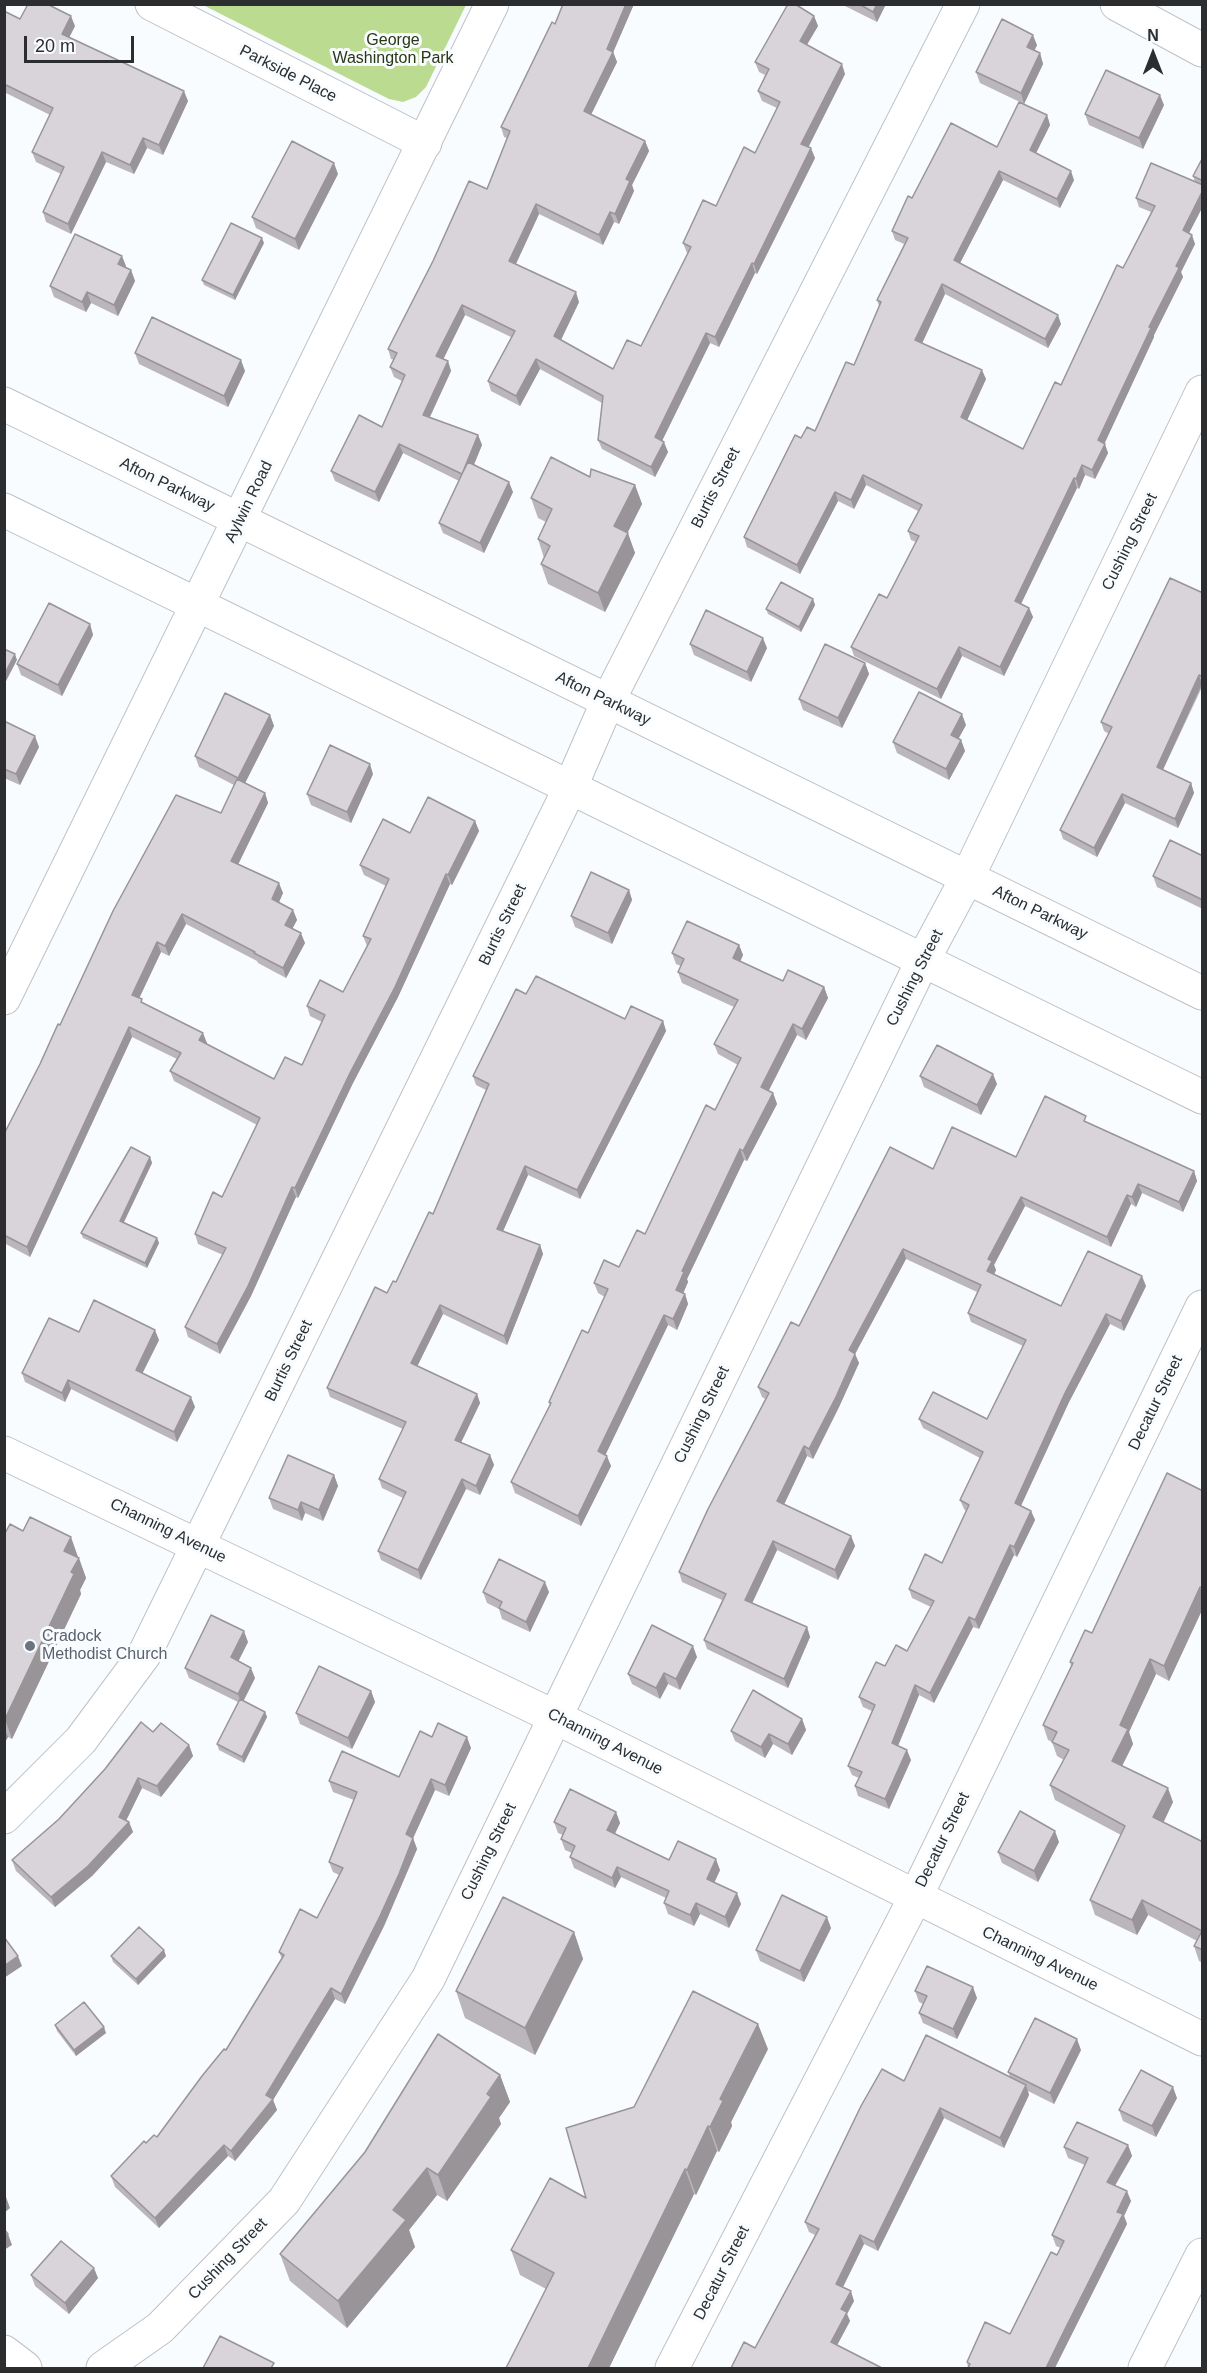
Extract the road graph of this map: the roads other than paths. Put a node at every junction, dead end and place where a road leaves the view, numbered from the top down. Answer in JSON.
{"nodes":[{"id":1,"x":152,"y":4,"type":"edge"},
{"id":2,"x":492,"y":4,"type":"edge"},
{"id":3,"x":963,"y":4,"type":"edge"},
{"id":4,"x":1117,"y":4,"type":"edge"},
{"id":5,"x":1203,"y":50,"type":"edge"},
{"id":6,"x":425,"y":144,"type":"junction"},
{"id":7,"x":1203,"y":392,"type":"edge"},
{"id":8,"x":4,"y":404,"type":"edge"},
{"id":9,"x":4,"y":510,"type":"edge"},
{"id":10,"x":240,"y":521,"type":"junction"},
{"id":11,"x":198,"y":606,"type":"junction"},
{"id":12,"x":608,"y":701,"type":"junction"},
{"id":13,"x":570,"y":788,"type":"junction"},
{"id":14,"x":967,"y":878,"type":"junction"},
{"id":15,"x":923,"y":960,"type":"junction"},
{"id":16,"x":7,"y":987,"type":"edge"},
{"id":17,"x":1203,"y":993,"type":"edge"},
{"id":18,"x":1203,"y":1097,"type":"edge"},
{"id":19,"x":1203,"y":1307,"type":"edge"},
{"id":20,"x":4,"y":1453,"type":"edge"},
{"id":21,"x":199,"y":1546,"type":"junction"},
{"id":22,"x":555,"y":1717,"type":"junction"},
{"id":23,"x":4,"y":1817,"type":"edge"},
{"id":24,"x":915,"y":1898,"type":"junction"},
{"id":25,"x":1203,"y":2039,"type":"edge"},
{"id":26,"x":1203,"y":2255,"type":"edge"},
{"id":27,"x":4,"y":2352,"type":"edge"},
{"id":28,"x":25,"y":2368,"type":"edge"},
{"id":29,"x":103,"y":2368,"type":"edge"},
{"id":30,"x":672,"y":2368,"type":"edge"},
{"id":31,"x":1145,"y":2368,"type":"edge"}],
"edges":[{"from":1,"to":6,"type":"street","name":"Parkside Place"},
{"from":2,"to":6,"type":"street","name":"Aylwin Road"},
{"from":3,"to":12,"type":"street","name":"Burtis Street"},
{"from":4,"to":5,"type":"street"},
{"from":6,"to":10,"type":"street","name":"Aylwin Road"},
{"from":7,"to":14,"type":"street","name":"Cushing Street"},
{"from":8,"to":10,"type":"street","name":"Afton Parkway"},
{"from":9,"to":11,"type":"street"},
{"from":10,"to":11,"type":"street","name":"Aylwin Road"},
{"from":10,"to":12,"type":"street","name":"Afton Parkway"},
{"from":11,"to":13,"type":"street"},
{"from":11,"to":16,"type":"street","name":"Aylwin Road"},
{"from":12,"to":13,"type":"street","name":"Burtis Street"},
{"from":12,"to":14,"type":"street","name":"Afton Parkway"},
{"from":13,"to":15,"type":"street"},
{"from":13,"to":21,"type":"street","name":"Burtis Street"},
{"from":14,"to":15,"type":"street","name":"Cushing Street"},
{"from":14,"to":17,"type":"street","name":"Afton Parkway"},
{"from":15,"to":18,"type":"street"},
{"from":15,"to":22,"type":"street","name":"Cushing Street"},
{"from":19,"to":24,"type":"street","name":"Decatur Street"},
{"from":20,"to":21,"type":"street","name":"Channing Avenue"},
{"from":21,"to":22,"type":"street","name":"Channing Avenue"},
{"from":21,"to":23,"type":"street","name":"Burtis Street"},
{"from":22,"to":24,"type":"street","name":"Channing Avenue"},
{"from":22,"to":29,"type":"street","name":"Cushing Street"},
{"from":24,"to":25,"type":"street","name":"Channing Avenue"},
{"from":24,"to":30,"type":"street","name":"Decatur Street"},
{"from":26,"to":31,"type":"street"},
{"from":27,"to":28,"type":"street"}]}
